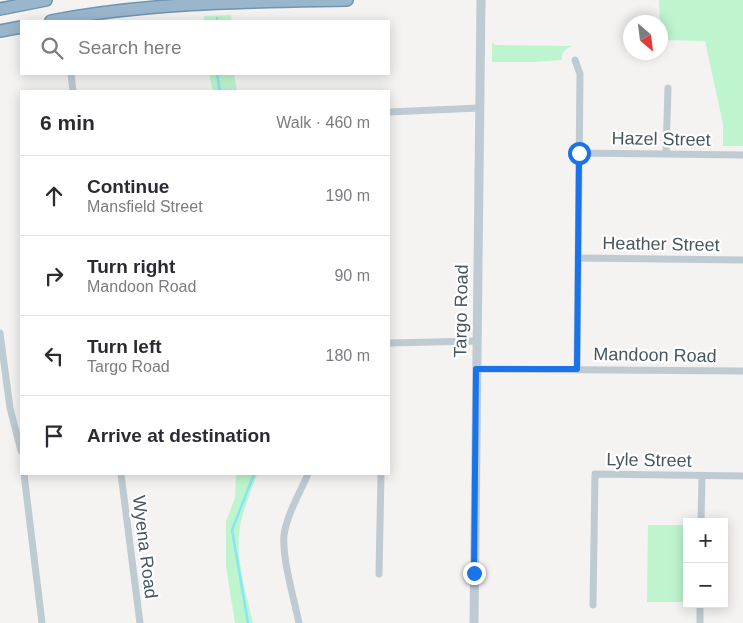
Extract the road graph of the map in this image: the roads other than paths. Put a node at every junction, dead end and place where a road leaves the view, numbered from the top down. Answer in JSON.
{"nodes":[{"id":1,"x":46,"y":0,"type":"edge"},
{"id":2,"x":347,"y":0,"type":"edge"},
{"id":3,"x":481,"y":0,"type":"edge"},
{"id":4,"x":0,"y":9,"type":"edge"},
{"id":5,"x":64,"y":20,"type":"edge"},
{"id":6,"x":20,"y":27,"type":"edge"},
{"id":7,"x":0,"y":31,"type":"edge"},
{"id":8,"x":575,"y":60,"type":"dead end"},
{"id":9,"x":71,"y":75,"type":"edge"},
{"id":10,"x":668,"y":88,"type":"dead end"},
{"id":11,"x":73,"y":90,"type":"edge"},
{"id":12,"x":479,"y":108,"type":"junction"},
{"id":13,"x":390,"y":112,"type":"edge"},
{"id":14,"x":579,"y":153,"type":"junction"},
{"id":15,"x":666,"y":153,"type":"junction"},
{"id":16,"x":743,"y":155,"type":"edge"},
{"id":17,"x":578,"y":258,"type":"junction"},
{"id":18,"x":743,"y":260,"type":"edge"},
{"id":19,"x":0,"y":333,"type":"edge"},
{"id":20,"x":477,"y":341,"type":"junction"},
{"id":21,"x":390,"y":343,"type":"edge"},
{"id":22,"x":476,"y":369,"type":"junction"},
{"id":23,"x":577,"y":369,"type":"junction"},
{"id":24,"x":743,"y":371,"type":"edge"},
{"id":25,"x":20,"y":447,"type":"edge"},
{"id":26,"x":24,"y":475,"type":"edge"},
{"id":27,"x":121,"y":475,"type":"edge"},
{"id":28,"x":308,"y":475,"type":"edge"},
{"id":29,"x":381,"y":475,"type":"edge"},
{"id":30,"x":702,"y":476,"type":"junction"},
{"id":31,"x":743,"y":476,"type":"edge"},
{"id":32,"x":701,"y":518,"type":"edge"},
{"id":33,"x":379,"y":574,"type":"dead end"},
{"id":34,"x":593,"y":605,"type":"dead end"},
{"id":35,"x":700,"y":608,"type":"edge"},
{"id":36,"x":42,"y":623,"type":"edge"},
{"id":37,"x":140,"y":623,"type":"edge"},
{"id":38,"x":298,"y":623,"type":"edge"},
{"id":39,"x":474,"y":623,"type":"edge"},
{"id":40,"x":700,"y":623,"type":"edge"}],
"edges":[{"from":1,"to":4,"type":"highway"},
{"from":2,"to":5,"type":"highway"},
{"from":3,"to":12,"type":"street","name":"Targo Road"},
{"from":6,"to":7,"type":"highway"},
{"from":8,"to":14,"type":"street"},
{"from":9,"to":11,"type":"street"},
{"from":10,"to":15,"type":"street"},
{"from":12,"to":13,"type":"street"},
{"from":12,"to":20,"type":"street","name":"Targo Road"},
{"from":14,"to":15,"type":"street","name":"Hazel Street"},
{"from":14,"to":17,"type":"street"},
{"from":15,"to":16,"type":"street","name":"Hazel Street"},
{"from":17,"to":18,"type":"street","name":"Heather Street"},
{"from":17,"to":23,"type":"street"},
{"from":19,"to":25,"type":"street"},
{"from":20,"to":21,"type":"street"},
{"from":20,"to":22,"type":"street","name":"Targo Road"},
{"from":22,"to":23,"type":"street","name":"Mandoon Road"},
{"from":22,"to":39,"type":"street","name":"Targo Road"},
{"from":23,"to":24,"type":"street","name":"Mandoon Road"},
{"from":26,"to":36,"type":"street"},
{"from":27,"to":37,"type":"street","name":"Wyena Road"},
{"from":28,"to":38,"type":"street"},
{"from":29,"to":33,"type":"street"},
{"from":30,"to":31,"type":"street","name":"Lyle Street"},
{"from":30,"to":32,"type":"street"},
{"from":30,"to":34,"type":"street","name":"Lyle Street"},
{"from":35,"to":40,"type":"street"}]}
